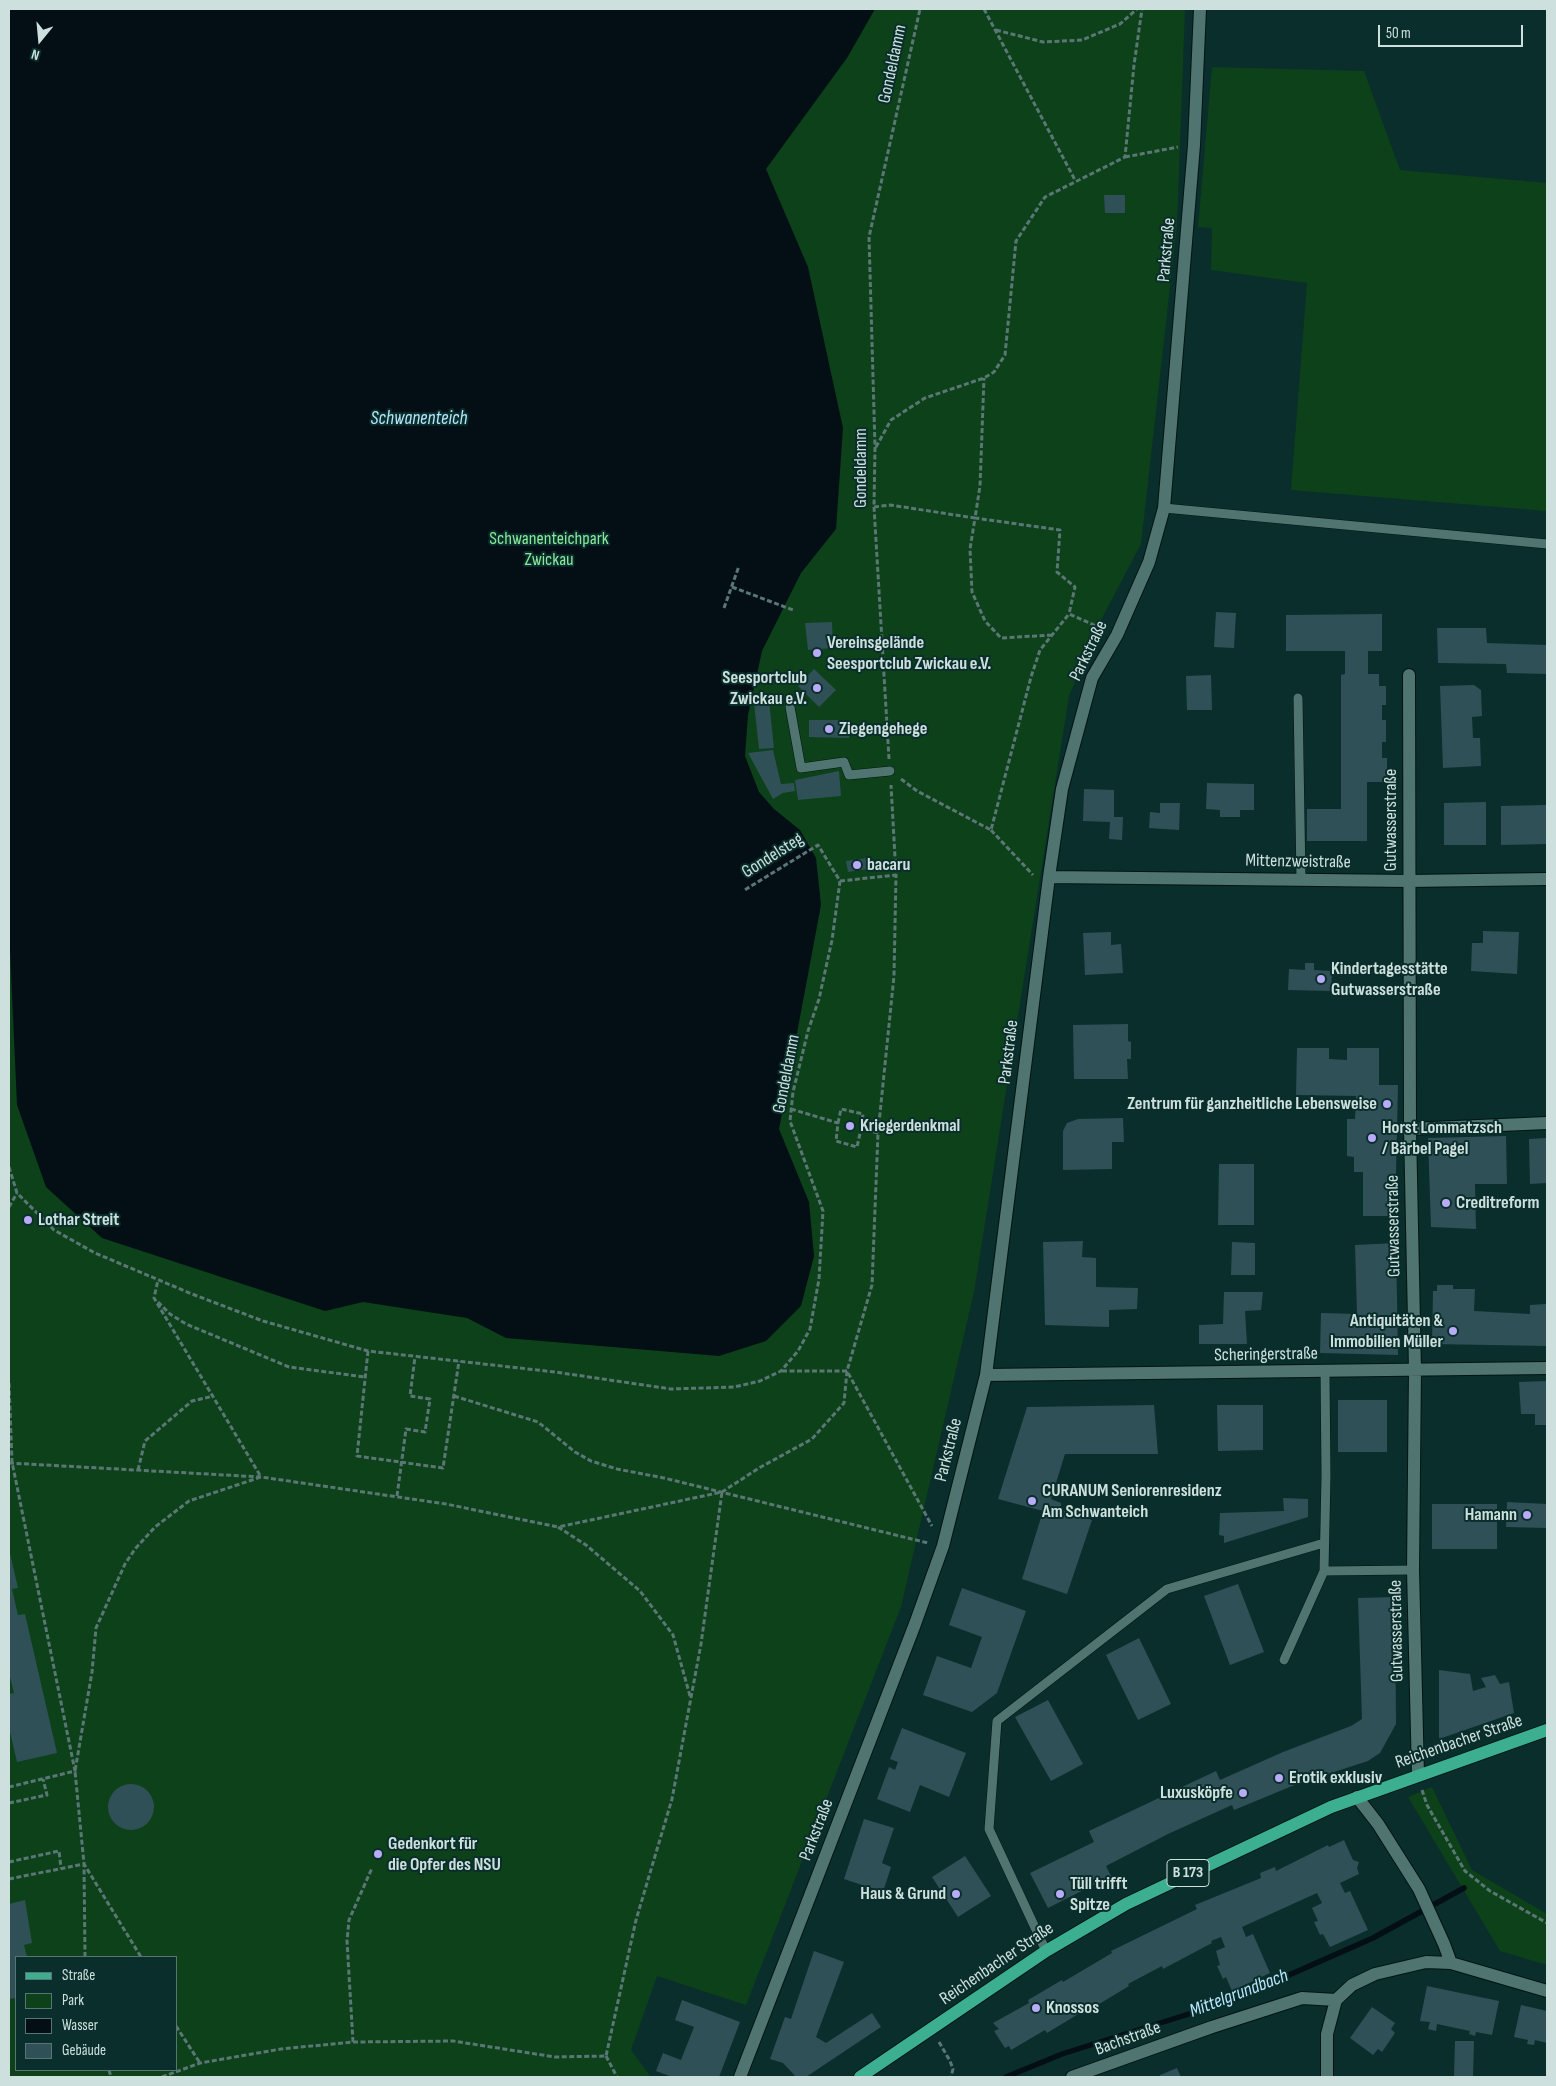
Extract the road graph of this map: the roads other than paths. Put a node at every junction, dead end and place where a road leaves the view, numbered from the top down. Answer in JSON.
{"nodes":[{"id":1,"x":1200,"y":9,"type":"edge"},
{"id":2,"x":1164,"y":508,"type":"junction"},
{"id":3,"x":1547,"y":544,"type":"edge"},
{"id":4,"x":1409,"y":676,"type":"dead end"},
{"id":5,"x":1298,"y":698,"type":"dead end"},
{"id":6,"x":790,"y":707,"type":"dead end"},
{"id":7,"x":890,"y":771,"type":"road end"},
{"id":8,"x":1049,"y":878,"type":"junction"},
{"id":9,"x":1547,"y":879,"type":"edge"},
{"id":10,"x":1301,"y":880,"type":"junction"},
{"id":11,"x":1408,"y":881,"type":"junction"},
{"id":12,"x":1547,"y":1123,"type":"edge"},
{"id":13,"x":1410,"y":1129,"type":"junction"},
{"id":14,"x":1547,"y":1368,"type":"edge"},
{"id":15,"x":1414,"y":1370,"type":"junction"},
{"id":16,"x":1325,"y":1372,"type":"junction"},
{"id":17,"x":986,"y":1375,"type":"junction"},
{"id":18,"x":1324,"y":1543,"type":"junction"},
{"id":19,"x":1413,"y":1570,"type":"junction"},
{"id":20,"x":1324,"y":1571,"type":"junction"},
{"id":21,"x":1284,"y":1660,"type":"dead end"},
{"id":22,"x":1547,"y":1730,"type":"edge"},
{"id":23,"x":1418,"y":1775,"type":"junction"},
{"id":24,"x":1357,"y":1797,"type":"junction"},
{"id":25,"x":1046,"y":1951,"type":"junction"},
{"id":26,"x":1451,"y":1963,"type":"junction"},
{"id":27,"x":1547,"y":1991,"type":"edge"},
{"id":28,"x":1336,"y":2000,"type":"junction"},
{"id":29,"x":740,"y":2077,"type":"edge"},
{"id":30,"x":860,"y":2077,"type":"edge"},
{"id":31,"x":1072,"y":2077,"type":"edge"},
{"id":32,"x":1327,"y":2077,"type":"edge"}],
"edges":[{"from":1,"to":2,"type":"street","name":"Parkstraße"},
{"from":2,"to":3,"type":"lane"},
{"from":2,"to":8,"type":"street","name":"Parkstraße"},
{"from":4,"to":11,"type":"street","name":"Gutwasserstraße"},
{"from":5,"to":10,"type":"lane"},
{"from":6,"to":7,"type":"lane"},
{"from":8,"to":10,"type":"street","name":"Mittenzweistraße"},
{"from":8,"to":17,"type":"street","name":"Parkstraße"},
{"from":9,"to":11,"type":"street","name":"Mittenzweistraße"},
{"from":10,"to":11,"type":"street","name":"Mittenzweistraße"},
{"from":11,"to":13,"type":"street","name":"Gutwasserstraße"},
{"from":12,"to":13,"type":"street"},
{"from":13,"to":15,"type":"street","name":"Gutwasserstraße"},
{"from":14,"to":15,"type":"street","name":"Scheringerstraße"},
{"from":15,"to":16,"type":"street","name":"Scheringerstraße"},
{"from":15,"to":19,"type":"street","name":"Gutwasserstraße"},
{"from":16,"to":17,"type":"street","name":"Scheringerstraße"},
{"from":16,"to":18,"type":"lane"},
{"from":17,"to":29,"type":"street","name":"Parkstraße"},
{"from":18,"to":20,"type":"lane"},
{"from":18,"to":25,"type":"lane"},
{"from":19,"to":20,"type":"lane"},
{"from":19,"to":23,"type":"street","name":"Gutwasserstraße"},
{"from":20,"to":21,"type":"lane"},
{"from":22,"to":23,"type":"main road","name":"Reichenbacher Straße","number":"B 173"},
{"from":23,"to":24,"type":"main road","name":"Reichenbacher Straße","number":"B 173"},
{"from":24,"to":25,"type":"main road","name":"Reichenbacher Straße","number":"B 173"},
{"from":24,"to":26,"type":"street"},
{"from":25,"to":30,"type":"main road","name":"Reichenbacher Straße","number":"B 173"},
{"from":26,"to":27,"type":"street"},
{"from":26,"to":28,"type":"street"},
{"from":28,"to":31,"type":"street","name":"Bachstraße"},
{"from":28,"to":32,"type":"street"}]}
